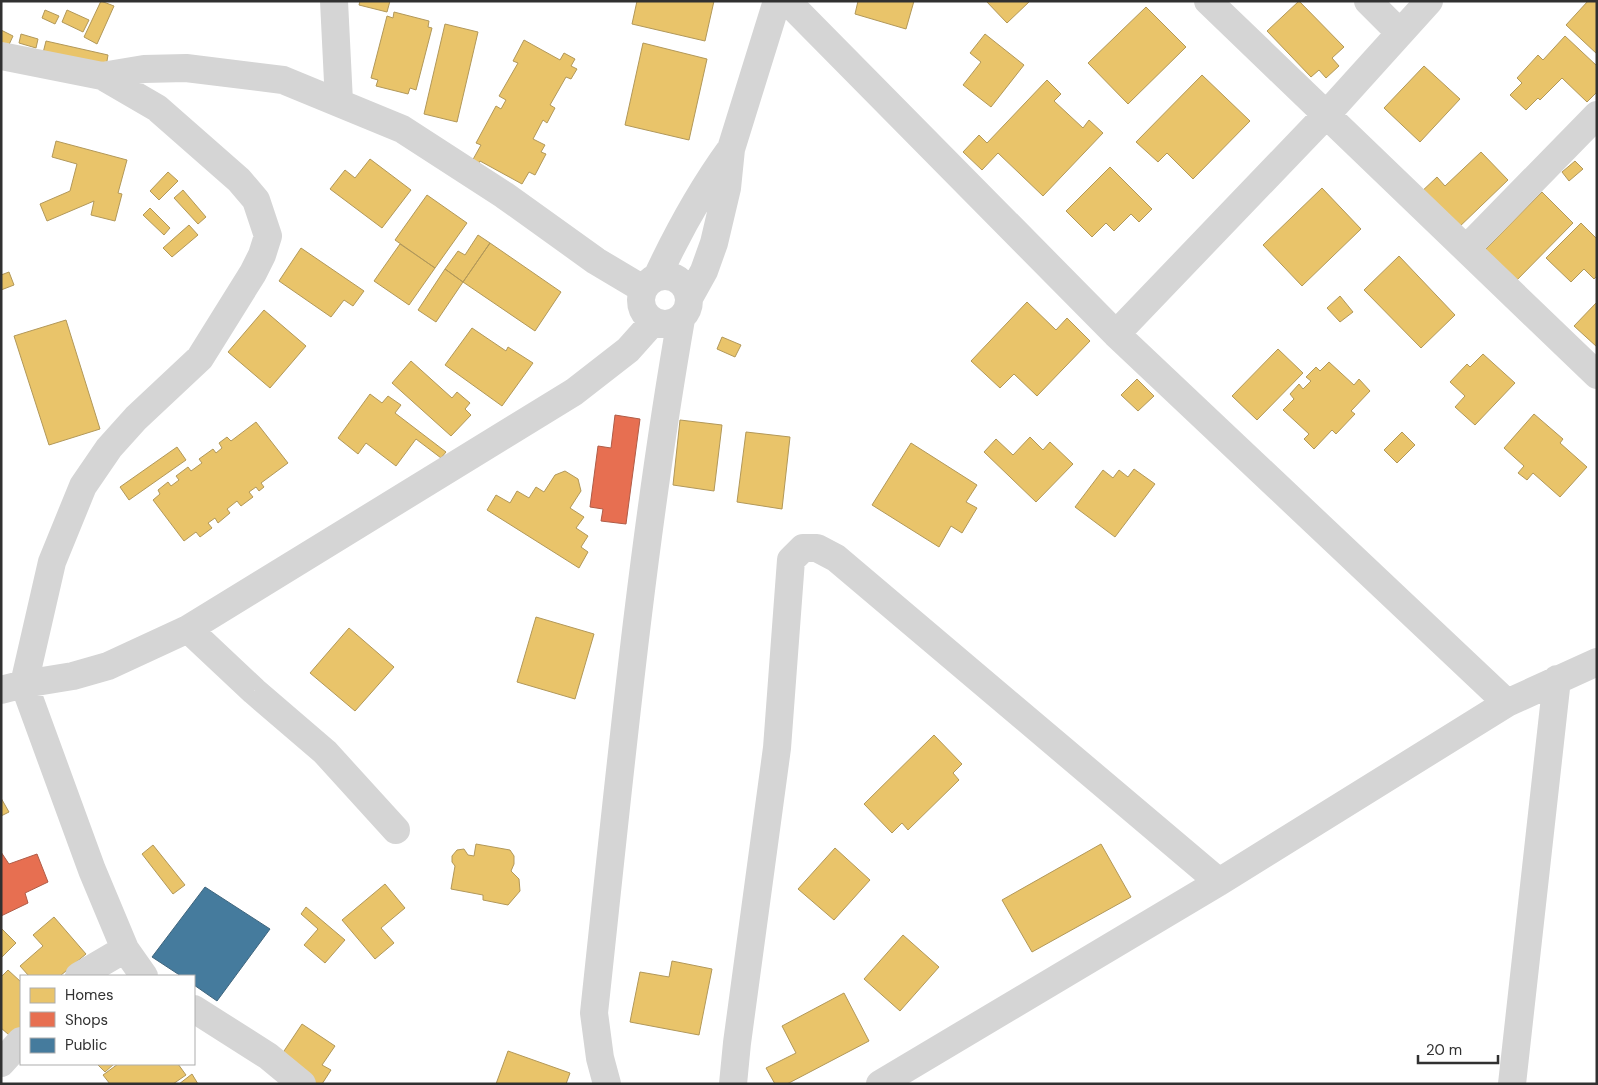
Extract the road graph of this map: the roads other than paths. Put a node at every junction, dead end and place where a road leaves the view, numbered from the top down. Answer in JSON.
{"nodes":[{"id":1,"x":334,"y":1,"type":"edge"},
{"id":2,"x":777,"y":1,"type":"edge"},
{"id":3,"x":786,"y":1,"type":"edge"},
{"id":4,"x":1208,"y":1,"type":"edge"},
{"id":5,"x":1368,"y":1,"type":"edge"},
{"id":6,"x":1430,"y":1,"type":"edge"},
{"id":7,"x":1400,"y":33,"type":"junction"},
{"id":8,"x":1,"y":56,"type":"edge"},
{"id":9,"x":102,"y":76,"type":"junction"},
{"id":10,"x":339,"y":102,"type":"junction"},
{"id":11,"x":1326,"y":115,"type":"junction"},
{"id":12,"x":1597,"y":115,"type":"edge"},
{"id":13,"x":731,"y":149,"type":"junction"},
{"id":14,"x":1466,"y":249,"type":"junction"},
{"id":15,"x":650,"y":283,"type":"junction"},
{"id":16,"x":685,"y":308,"type":"junction"},
{"id":17,"x":654,"y":322,"type":"junction"},
{"id":18,"x":1116,"y":334,"type":"junction"},
{"id":19,"x":1597,"y":374,"type":"edge"},
{"id":20,"x":188,"y":629,"type":"junction"},
{"id":21,"x":1597,"y":662,"type":"edge"},
{"id":22,"x":1557,"y":679,"type":"junction"},
{"id":23,"x":13,"y":687,"type":"edge"},
{"id":24,"x":1507,"y":703,"type":"junction"},
{"id":25,"x":396,"y":830,"type":"dead end"},
{"id":26,"x":1219,"y":882,"type":"junction"},
{"id":27,"x":125,"y":949,"type":"junction"},
{"id":28,"x":81,"y":975,"type":"edge"},
{"id":29,"x":143,"y":975,"type":"edge"},
{"id":30,"x":195,"y":1010,"type":"edge"},
{"id":31,"x":20,"y":1042,"type":"edge"},
{"id":32,"x":1,"y":1064,"type":"edge"},
{"id":33,"x":302,"y":1084,"type":"edge"},
{"id":34,"x":607,"y":1084,"type":"edge"},
{"id":35,"x":733,"y":1084,"type":"edge"},
{"id":36,"x":880,"y":1084,"type":"edge"},
{"id":37,"x":1512,"y":1084,"type":"edge"}],
"edges":[{"from":1,"to":10,"type":"street"},
{"from":2,"to":13,"type":"street"},
{"from":3,"to":18,"type":"street"},
{"from":4,"to":11,"type":"street"},
{"from":5,"to":7,"type":"street"},
{"from":6,"to":7,"type":"street"},
{"from":7,"to":11,"type":"street"},
{"from":8,"to":9,"type":"street"},
{"from":9,"to":10,"type":"street"},
{"from":9,"to":23,"type":"street"},
{"from":10,"to":15,"type":"street"},
{"from":11,"to":14,"type":"street"},
{"from":11,"to":18,"type":"street"},
{"from":12,"to":14,"type":"street"},
{"from":13,"to":15,"type":"street"},
{"from":13,"to":16,"type":"street"},
{"from":14,"to":19,"type":"street"},
{"from":15,"to":16,"type":"street"},
{"from":15,"to":17,"type":"street"},
{"from":16,"to":17,"type":"street"},
{"from":16,"to":34,"type":"street"},
{"from":17,"to":20,"type":"street"},
{"from":18,"to":24,"type":"street"},
{"from":20,"to":23,"type":"street"},
{"from":20,"to":25,"type":"street"},
{"from":21,"to":22,"type":"street"},
{"from":22,"to":24,"type":"street"},
{"from":22,"to":37,"type":"street"},
{"from":23,"to":27,"type":"street"},
{"from":24,"to":26,"type":"street"},
{"from":26,"to":35,"type":"street"},
{"from":26,"to":36,"type":"street"},
{"from":27,"to":28,"type":"street"},
{"from":27,"to":29,"type":"street"},
{"from":30,"to":33,"type":"street"},
{"from":31,"to":32,"type":"street"}]}
